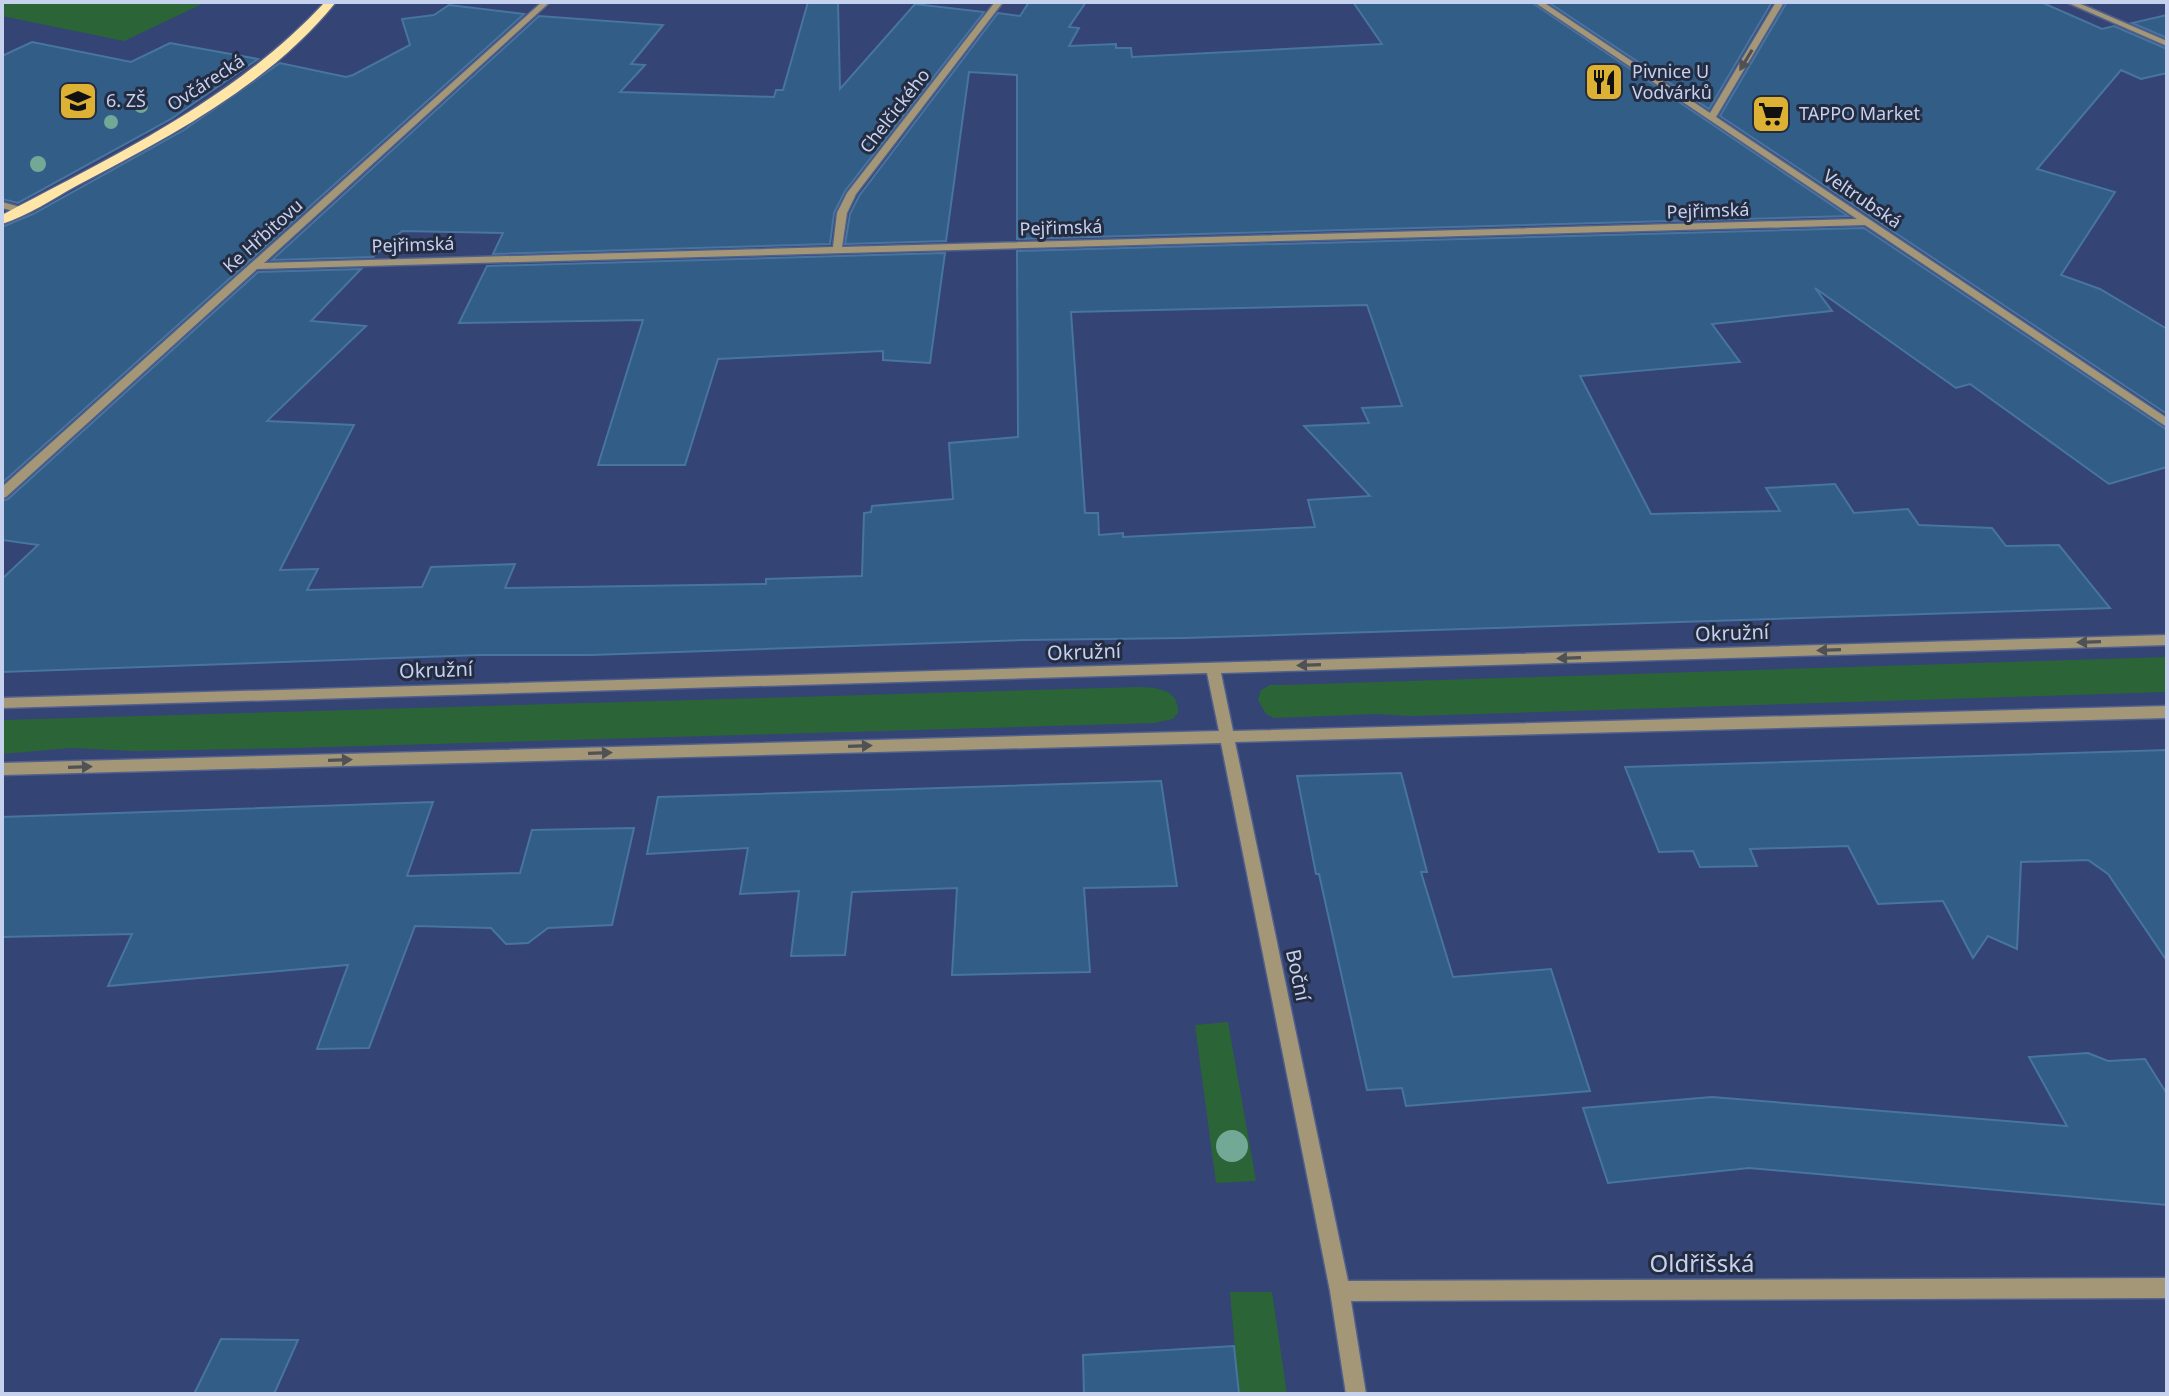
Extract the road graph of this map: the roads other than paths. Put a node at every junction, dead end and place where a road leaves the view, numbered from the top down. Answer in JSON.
{"nodes":[{"id":1,"x":331,"y":2,"type":"edge"},
{"id":2,"x":546,"y":2,"type":"edge"},
{"id":3,"x":999,"y":2,"type":"edge"},
{"id":4,"x":1538,"y":2,"type":"edge"},
{"id":5,"x":1780,"y":2,"type":"edge"},
{"id":6,"x":2070,"y":2,"type":"edge"},
{"id":7,"x":2167,"y":44,"type":"edge"},
{"id":8,"x":1711,"y":118,"type":"junction"},
{"id":9,"x":2,"y":205,"type":"edge"},
{"id":10,"x":21,"y":210,"type":"junction"},
{"id":11,"x":2,"y":220,"type":"edge"},
{"id":12,"x":1868,"y":222,"type":"junction"},
{"id":13,"x":837,"y":250,"type":"junction"},
{"id":14,"x":255,"y":266,"type":"junction"},
{"id":15,"x":2167,"y":423,"type":"edge"},
{"id":16,"x":2,"y":494,"type":"edge"},
{"id":17,"x":2167,"y":640,"type":"edge"},
{"id":18,"x":1213,"y":668,"type":"junction"},
{"id":19,"x":2,"y":703,"type":"edge"},
{"id":20,"x":2167,"y":712,"type":"edge"},
{"id":21,"x":1227,"y":737,"type":"junction"},
{"id":22,"x":2,"y":769,"type":"edge"},
{"id":23,"x":2167,"y":1288,"type":"edge"},
{"id":24,"x":1340,"y":1291,"type":"junction"},
{"id":25,"x":1356,"y":1394,"type":"edge"}],
"edges":[{"from":1,"to":10,"type":"main road","name":"Ovčárecká"},
{"from":2,"to":14,"type":"street","name":"Ke Hřbitovu"},
{"from":3,"to":13,"type":"street","name":"Chelčického"},
{"from":4,"to":8,"type":"street","name":"Veltrubská"},
{"from":5,"to":8,"type":"street","one_way":true},
{"from":6,"to":7,"type":"street"},
{"from":8,"to":12,"type":"street","name":"Veltrubská"},
{"from":9,"to":10,"type":"street"},
{"from":10,"to":11,"type":"main road","name":"Ovčárecká"},
{"from":12,"to":13,"type":"street","name":"Pejřimská"},
{"from":12,"to":15,"type":"street","name":"Veltrubská"},
{"from":13,"to":14,"type":"street","name":"Pejřimská"},
{"from":14,"to":16,"type":"street","name":"Ke Hřbitovu"},
{"from":17,"to":18,"type":"street","name":"Okružní","one_way":true},
{"from":18,"to":19,"type":"street","name":"Okružní"},
{"from":18,"to":21,"type":"street","name":"Boční"},
{"from":20,"to":21,"type":"street"},
{"from":22,"to":21,"type":"street","one_way":true},
{"from":21,"to":24,"type":"street","name":"Boční"},
{"from":23,"to":24,"type":"street","name":"Oldřišská"},
{"from":24,"to":25,"type":"street"}]}
